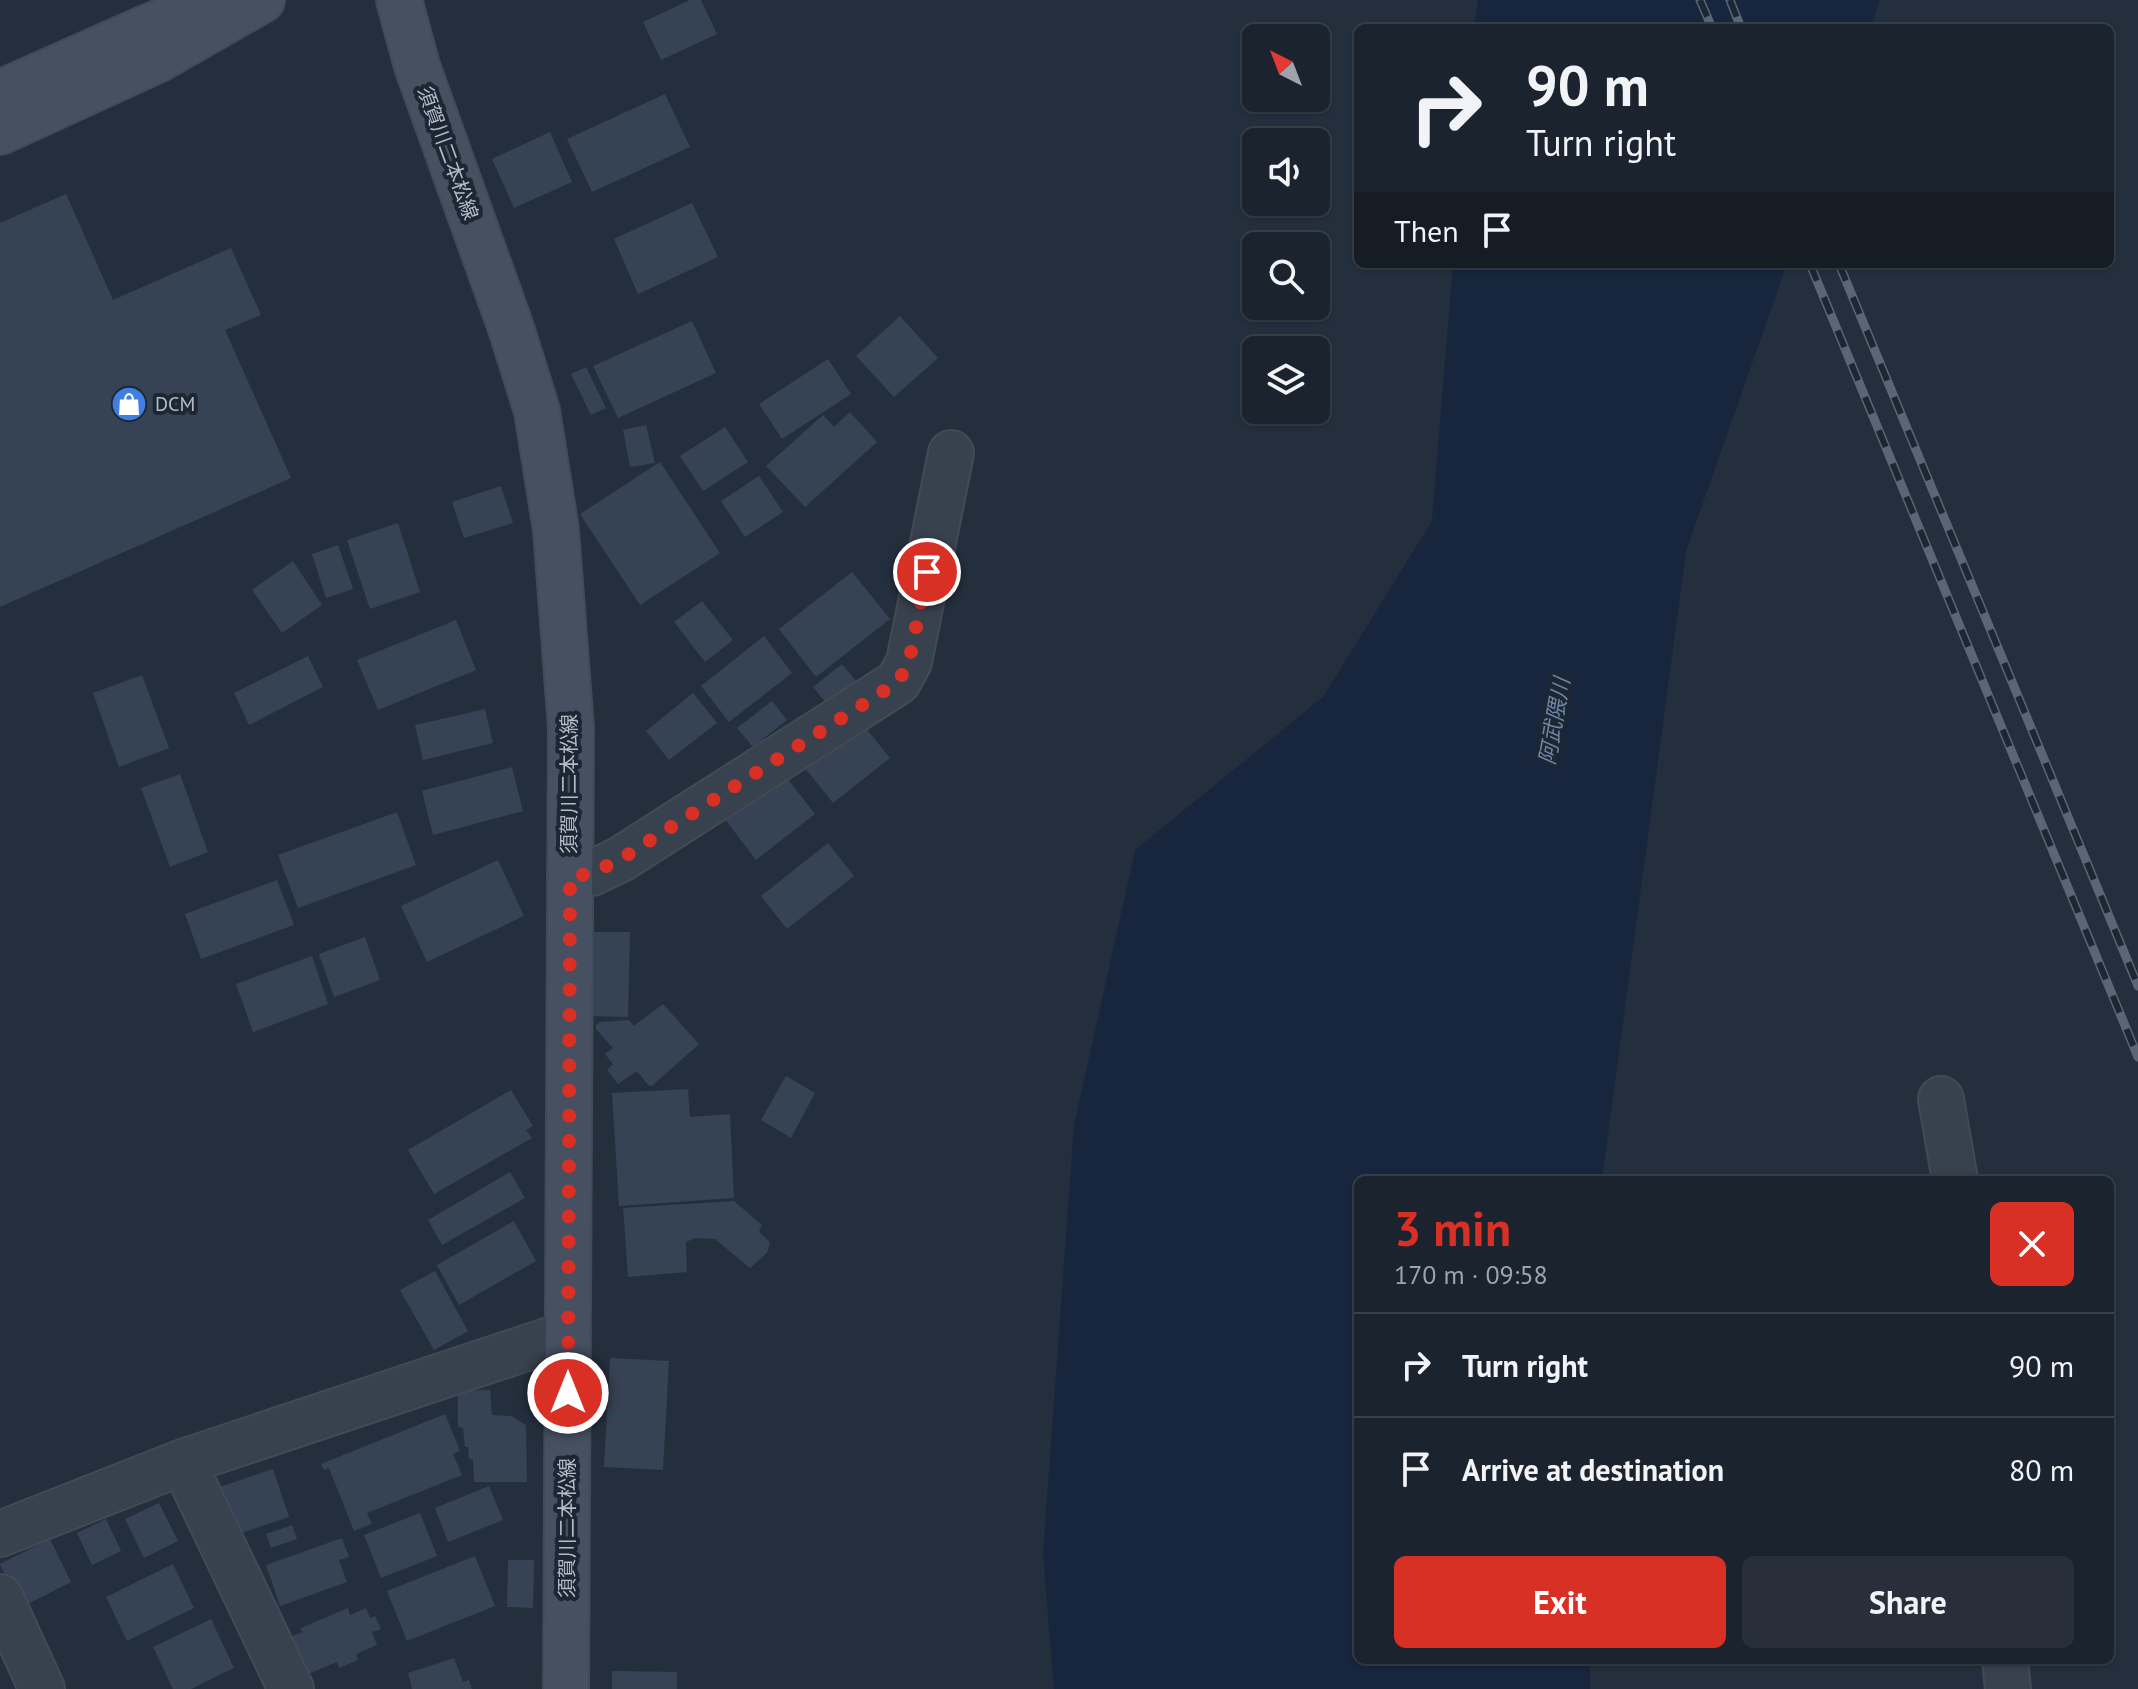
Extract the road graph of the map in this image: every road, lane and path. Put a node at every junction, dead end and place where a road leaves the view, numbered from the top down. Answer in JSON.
{"nodes":[{"id":1,"x":215,"y":0,"type":"edge"},
{"id":2,"x":262,"y":0,"type":"edge"},
{"id":3,"x":399,"y":0,"type":"edge"},
{"id":4,"x":1,"y":99,"type":"edge"},
{"id":5,"x":951,"y":453,"type":"dead end"},
{"id":6,"x":570,"y":877,"type":"junction"},
{"id":7,"x":1941,"y":1099,"type":"dead end"},
{"id":8,"x":1954,"y":1176,"type":"edge"},
{"id":9,"x":568,"y":1334,"type":"junction"},
{"id":10,"x":183,"y":1462,"type":"junction"},
{"id":11,"x":0,"y":1534,"type":"edge"},
{"id":12,"x":0,"y":1597,"type":"edge"},
{"id":13,"x":2005,"y":1664,"type":"edge"},
{"id":14,"x":42,"y":1689,"type":"edge"},
{"id":15,"x":291,"y":1689,"type":"edge"},
{"id":16,"x":566,"y":1689,"type":"edge"},
{"id":17,"x":2008,"y":1689,"type":"edge"}],
"edges":[{"from":1,"to":4,"type":"main road"},
{"from":2,"to":4,"type":"main road"},
{"from":3,"to":6,"type":"main road","name":"須賀川二本松線"},
{"from":5,"to":6,"type":"street"},
{"from":6,"to":9,"type":"main road","name":"須賀川二本松線"},
{"from":7,"to":8,"type":"street"},
{"from":9,"to":10,"type":"street"},
{"from":9,"to":16,"type":"main road","name":"須賀川二本松線"},
{"from":10,"to":11,"type":"street"},
{"from":10,"to":15,"type":"street"},
{"from":12,"to":14,"type":"street"},
{"from":13,"to":17,"type":"street"}]}
